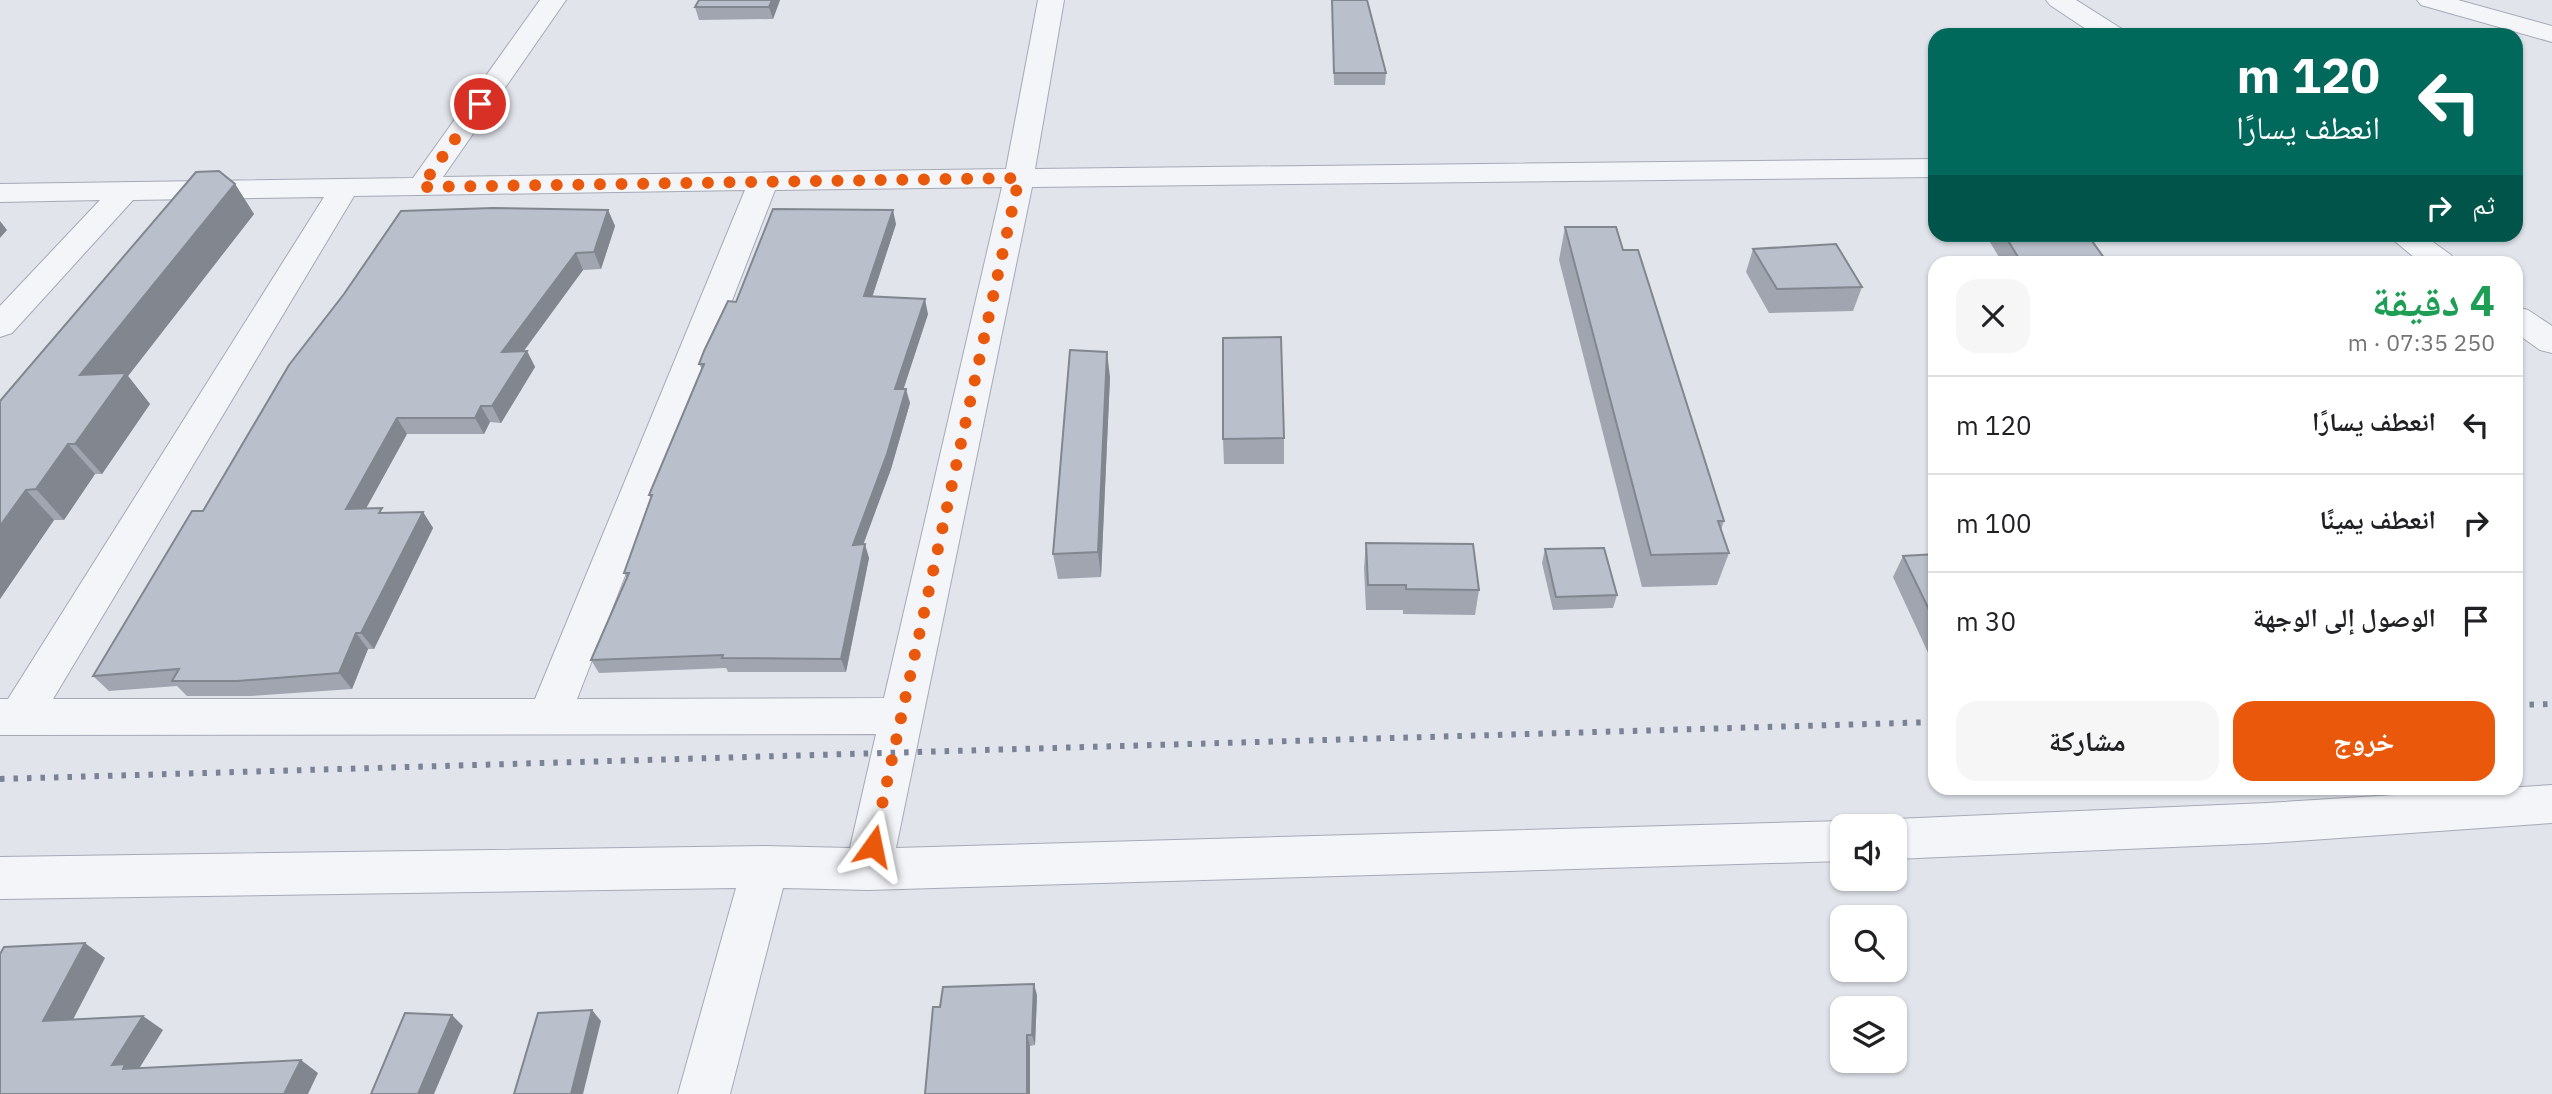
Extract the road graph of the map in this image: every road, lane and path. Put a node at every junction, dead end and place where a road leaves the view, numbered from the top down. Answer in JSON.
{"nodes":[{"id":1,"x":553,"y":0,"type":"edge"},
{"id":2,"x":1051,"y":0,"type":"edge"},
{"id":3,"x":2059,"y":0,"type":"edge"},
{"id":4,"x":2430,"y":0,"type":"edge"},
{"id":5,"x":2102,"y":28,"type":"edge"},
{"id":6,"x":2552,"y":34,"type":"edge"},
{"id":7,"x":1928,"y":168,"type":"edge"},
{"id":8,"x":1019,"y":178,"type":"junction"},
{"id":9,"x":764,"y":181,"type":"junction"},
{"id":10,"x":421,"y":187,"type":"junction"},
{"id":11,"x":344,"y":188,"type":"junction"},
{"id":12,"x":125,"y":191,"type":"junction"},
{"id":13,"x":0,"y":193,"type":"edge"},
{"id":14,"x":2412,"y":242,"type":"edge"},
{"id":15,"x":2432,"y":256,"type":"edge"},
{"id":16,"x":2523,"y":322,"type":"edge"},
{"id":17,"x":0,"y":326,"type":"edge"},
{"id":18,"x":2552,"y":342,"type":"edge"},
{"id":19,"x":549,"y":716,"type":"junction"},
{"id":20,"x":903,"y":716,"type":"junction"},
{"id":21,"x":10,"y":718,"type":"edge"},
{"id":22,"x":2552,"y":804,"type":"edge"},
{"id":23,"x":1907,"y":838,"type":"edge"},
{"id":24,"x":1830,"y":841,"type":"edge"},
{"id":25,"x":765,"y":867,"type":"junction"},
{"id":26,"x":868,"y":869,"type":"junction"},
{"id":27,"x":2,"y":881,"type":"edge"},
{"id":28,"x":704,"y":1094,"type":"edge"}],
"edges":[{"from":1,"to":10,"type":"street"},
{"from":2,"to":8,"type":"street"},
{"from":3,"to":5,"type":"street"},
{"from":4,"to":6,"type":"street"},
{"from":7,"to":8,"type":"street"},
{"from":8,"to":9,"type":"street"},
{"from":8,"to":20,"type":"street"},
{"from":9,"to":10,"type":"street"},
{"from":9,"to":19,"type":"street"},
{"from":10,"to":11,"type":"street"},
{"from":11,"to":12,"type":"street"},
{"from":11,"to":21,"type":"street"},
{"from":12,"to":13,"type":"street"},
{"from":12,"to":17,"type":"street"},
{"from":14,"to":15,"type":"street"},
{"from":16,"to":18,"type":"street"},
{"from":19,"to":20,"type":"street"},
{"from":19,"to":21,"type":"street"},
{"from":20,"to":26,"type":"street"},
{"from":22,"to":23,"type":"street"},
{"from":24,"to":26,"type":"street"},
{"from":25,"to":26,"type":"street"},
{"from":25,"to":27,"type":"street"},
{"from":25,"to":28,"type":"street"}]}
